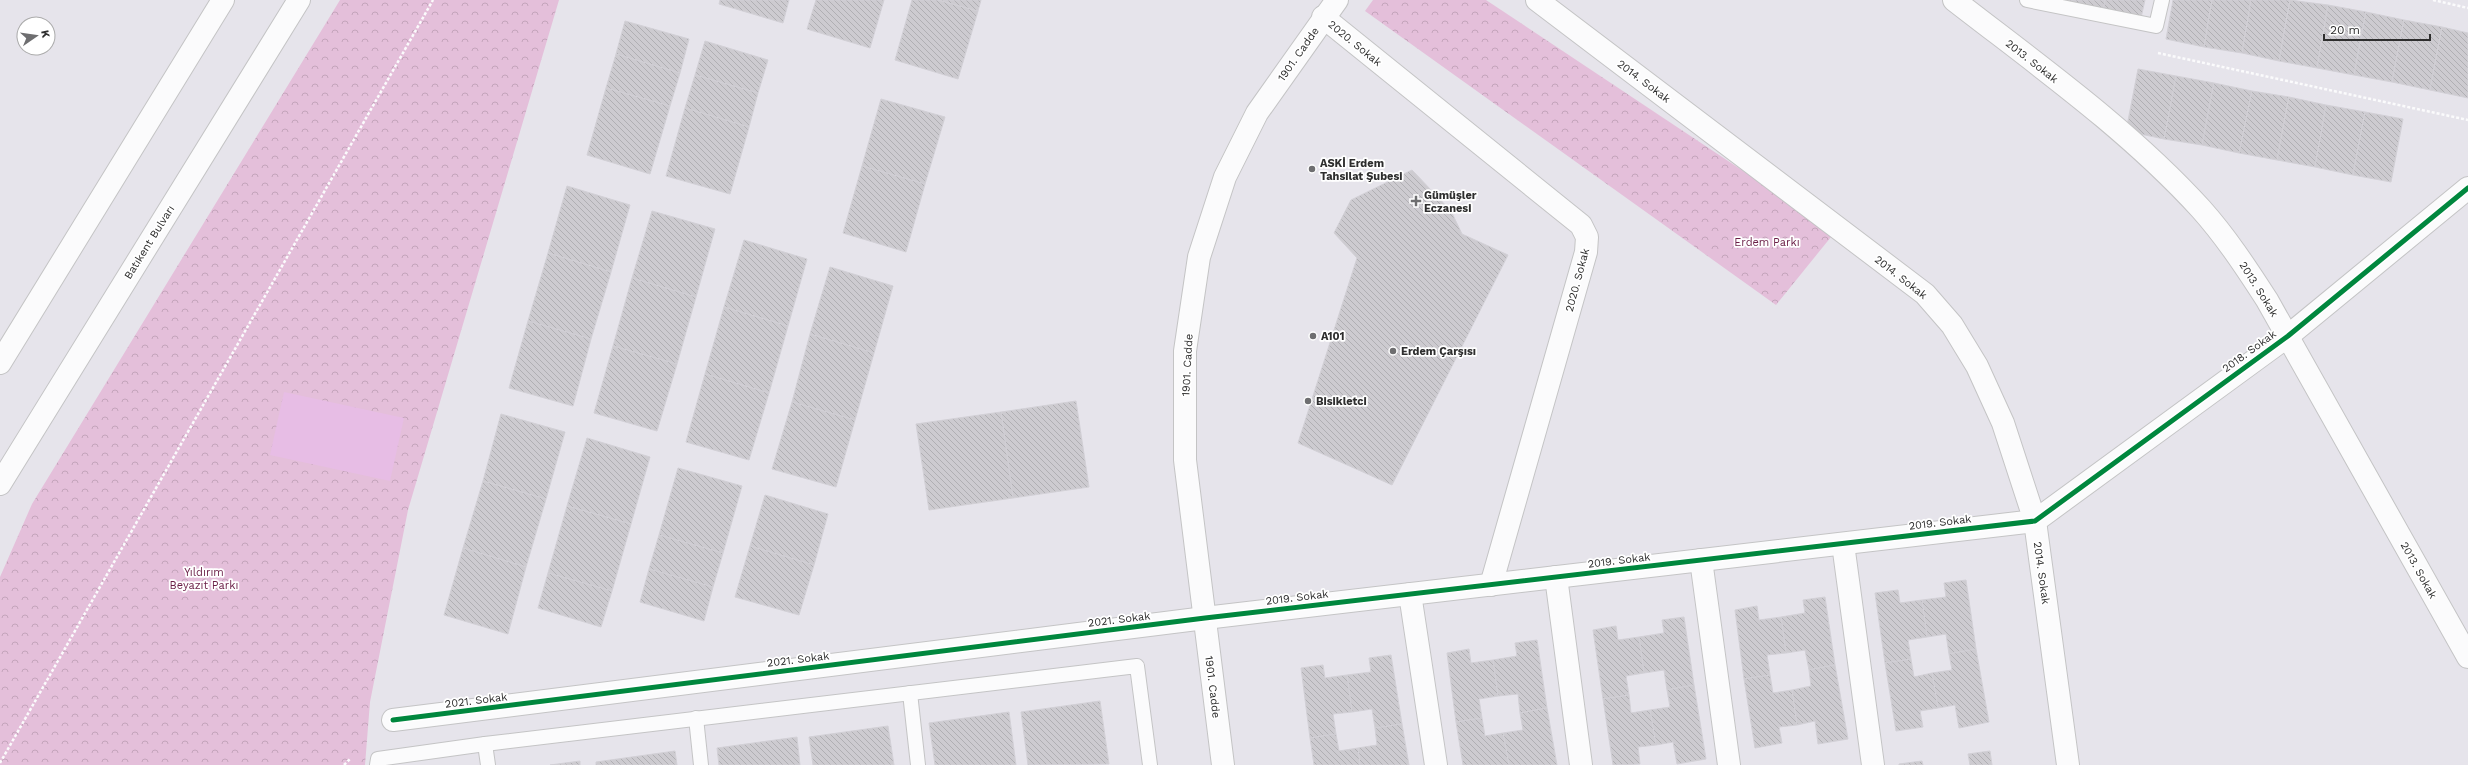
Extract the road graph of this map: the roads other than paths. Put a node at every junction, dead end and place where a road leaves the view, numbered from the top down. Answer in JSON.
{"nodes":[{"id":1,"x":223,"y":0,"type":"edge"},
{"id":2,"x":299,"y":0,"type":"edge"},
{"id":3,"x":1337,"y":0,"type":"edge"},
{"id":4,"x":1537,"y":0,"type":"edge"},
{"id":5,"x":1954,"y":0,"type":"edge"},
{"id":6,"x":2026,"y":0,"type":"edge"},
{"id":7,"x":2162,"y":0,"type":"edge"},
{"id":8,"x":1323,"y":17,"type":"junction"},
{"id":9,"x":2468,"y":188,"type":"edge"},
{"id":10,"x":2288,"y":336,"type":"junction"},
{"id":11,"x":0,"y":363,"type":"edge"},
{"id":12,"x":0,"y":484,"type":"edge"},
{"id":13,"x":2035,"y":521,"type":"junction"},
{"id":14,"x":1844,"y":544,"type":"junction"},
{"id":15,"x":1701,"y":560,"type":"junction"},
{"id":16,"x":1556,"y":577,"type":"junction"},
{"id":17,"x":1491,"y":585,"type":"junction"},
{"id":18,"x":1410,"y":594,"type":"junction"},
{"id":19,"x":1205,"y":618,"type":"junction"},
{"id":20,"x":2468,"y":657,"type":"edge"},
{"id":21,"x":910,"y":693,"type":"junction"},
{"id":22,"x":696,"y":718,"type":"junction"},
{"id":23,"x":393,"y":720,"type":"dead end"},
{"id":24,"x":485,"y":744,"type":"junction"},
{"id":25,"x":377,"y":765,"type":"edge"},
{"id":26,"x":488,"y":765,"type":"edge"},
{"id":27,"x":701,"y":765,"type":"edge"},
{"id":28,"x":918,"y":765,"type":"edge"},
{"id":29,"x":1150,"y":765,"type":"edge"},
{"id":30,"x":1223,"y":765,"type":"edge"},
{"id":31,"x":1436,"y":765,"type":"edge"},
{"id":32,"x":1581,"y":765,"type":"edge"},
{"id":33,"x":1729,"y":765,"type":"edge"},
{"id":34,"x":1873,"y":765,"type":"edge"},
{"id":35,"x":2068,"y":765,"type":"edge"}],
"edges":[{"from":1,"to":11,"type":"street"},
{"from":2,"to":12,"type":"street","name":"Batıkent Bulvarı"},
{"from":3,"to":8,"type":"street","name":"1901. Cadde"},
{"from":4,"to":13,"type":"street","name":"2014. Sokak"},
{"from":5,"to":10,"type":"street","name":"2013. Sokak"},
{"from":6,"to":7,"type":"lane"},
{"from":8,"to":17,"type":"street","name":"2020. Sokak"},
{"from":8,"to":19,"type":"street","name":"1901. Cadde"},
{"from":9,"to":10,"type":"street","name":"2018. Sokak"},
{"from":10,"to":13,"type":"street","name":"2018. Sokak"},
{"from":10,"to":20,"type":"street","name":"2013. Sokak"},
{"from":13,"to":14,"type":"street","name":"2019. Sokak"},
{"from":13,"to":35,"type":"street","name":"2014. Sokak"},
{"from":14,"to":15,"type":"street","name":"2019. Sokak"},
{"from":14,"to":34,"type":"street"},
{"from":15,"to":16,"type":"street","name":"2019. Sokak"},
{"from":15,"to":33,"type":"street"},
{"from":16,"to":17,"type":"street","name":"2019. Sokak"},
{"from":16,"to":32,"type":"street"},
{"from":17,"to":18,"type":"street","name":"2019. Sokak"},
{"from":18,"to":19,"type":"street","name":"2019. Sokak"},
{"from":18,"to":31,"type":"street"},
{"from":19,"to":23,"type":"street","name":"2021. Sokak"},
{"from":19,"to":30,"type":"street","name":"1901. Cadde"},
{"from":21,"to":22,"type":"lane"},
{"from":21,"to":28,"type":"lane"},
{"from":21,"to":29,"type":"lane"},
{"from":22,"to":24,"type":"lane"},
{"from":22,"to":27,"type":"lane"},
{"from":24,"to":25,"type":"lane"},
{"from":24,"to":26,"type":"lane"}]}
